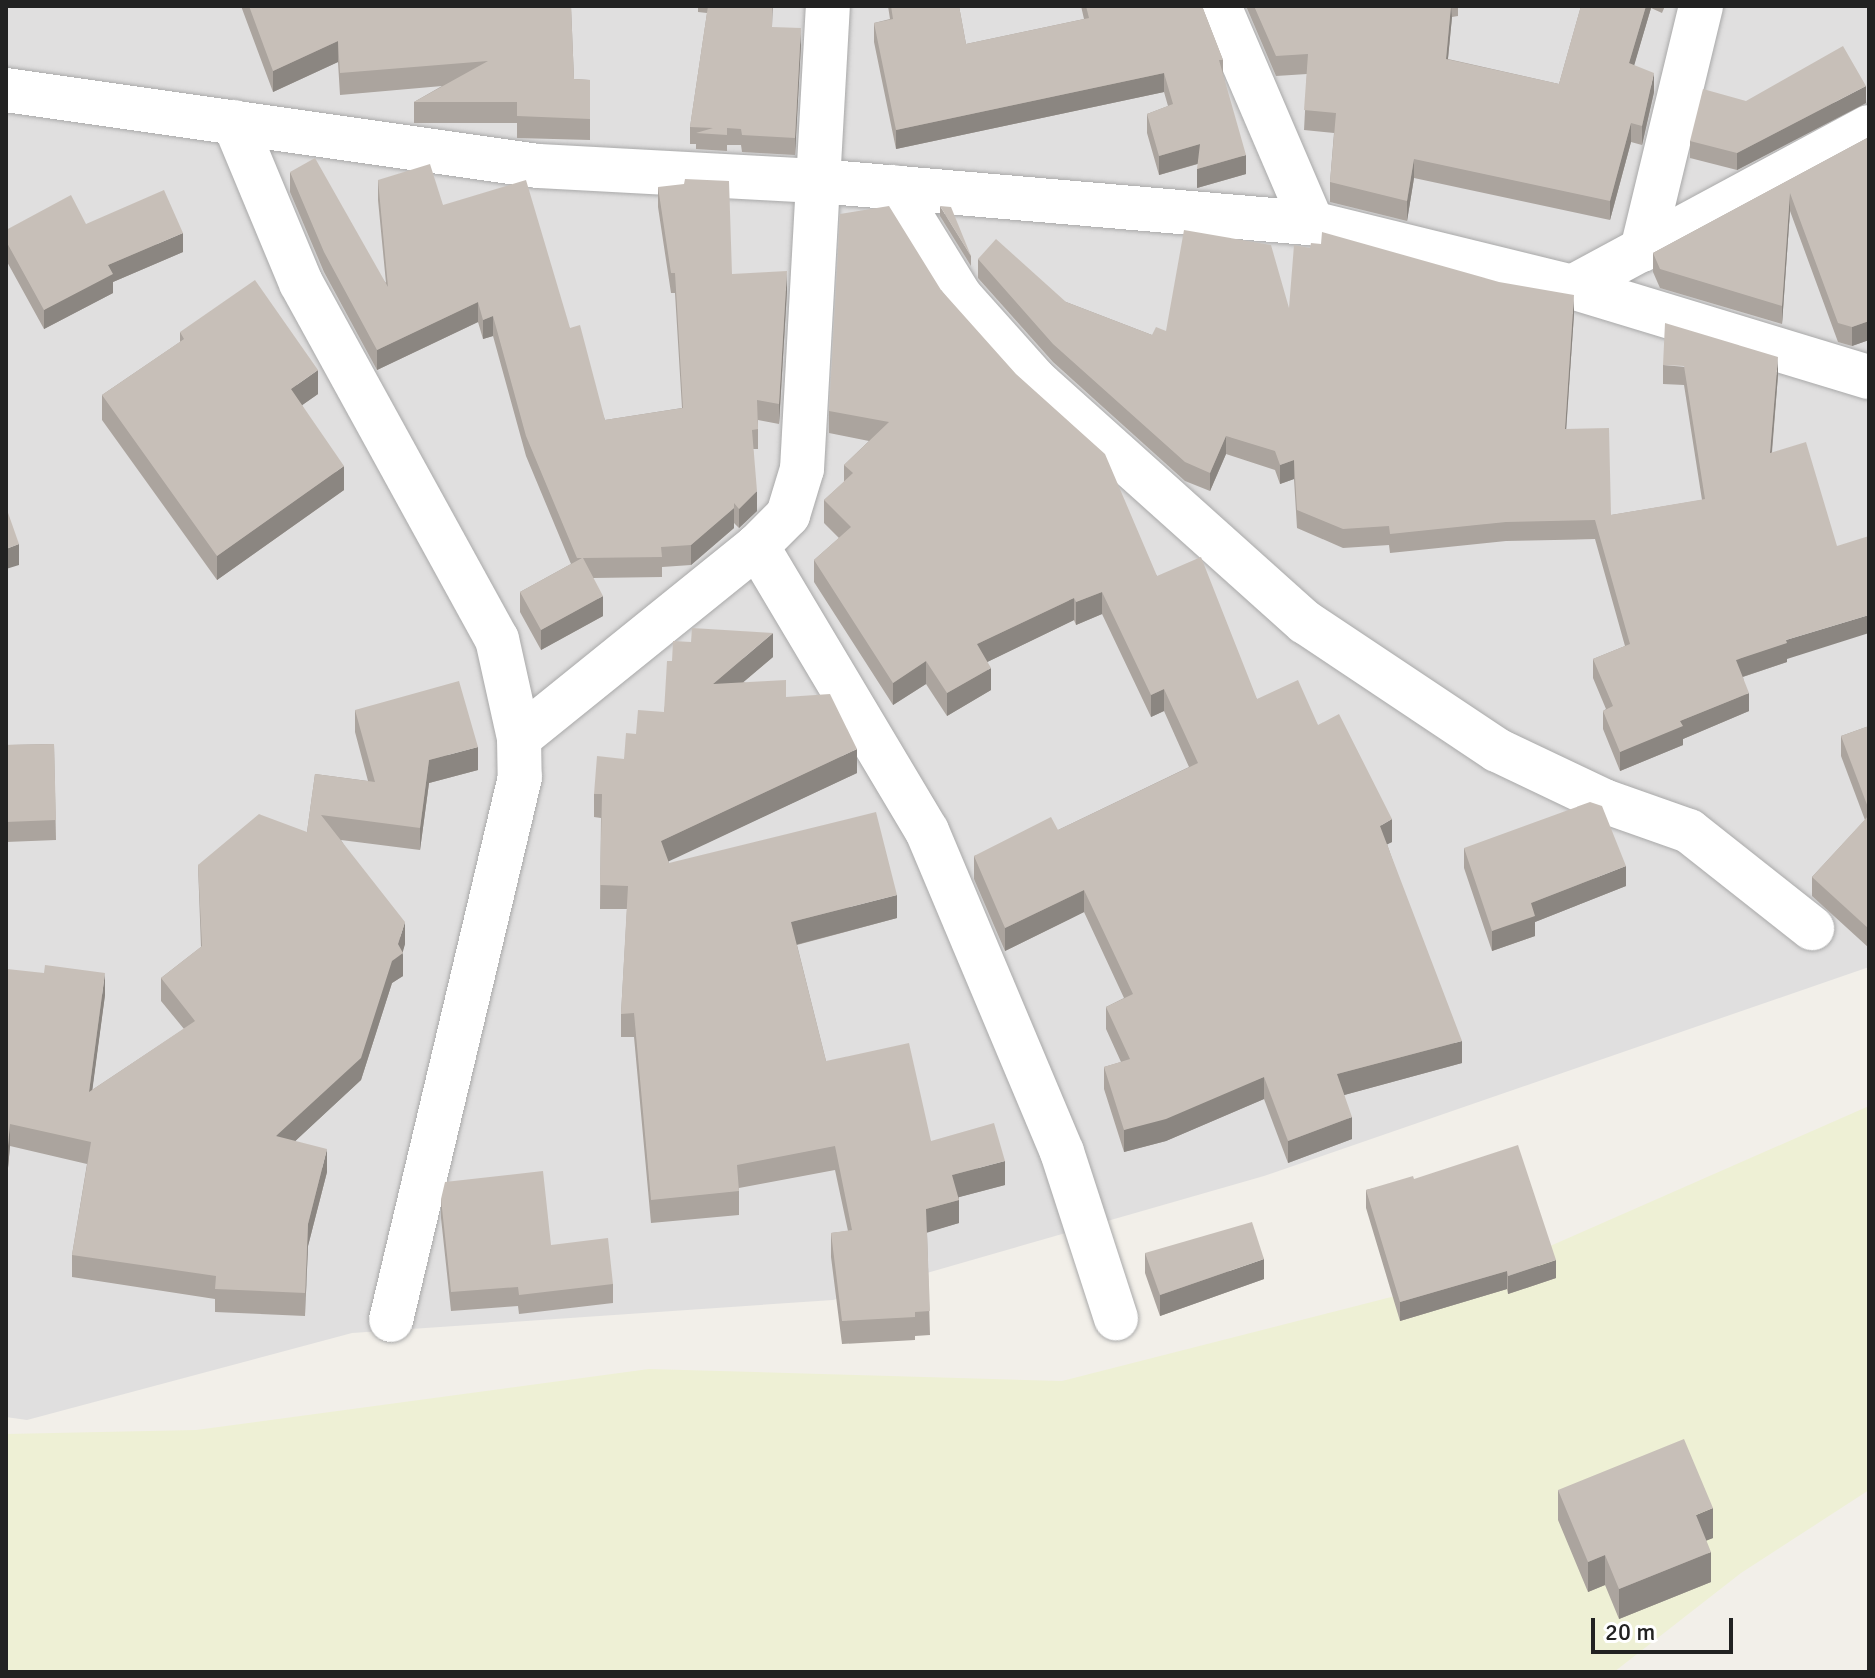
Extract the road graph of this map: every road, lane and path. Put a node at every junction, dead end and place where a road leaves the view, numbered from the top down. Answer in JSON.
{"nodes":[{"id":1,"x":828,"y":6,"type":"edge"},
{"id":2,"x":1219,"y":6,"type":"edge"},
{"id":3,"x":1701,"y":6,"type":"edge"},
{"id":4,"x":6,"y":90,"type":"edge"},
{"id":5,"x":234,"y":122,"type":"junction"},
{"id":6,"x":1869,"y":127,"type":"edge"},
{"id":7,"x":818,"y":181,"type":"junction"},
{"id":8,"x":893,"y":187,"type":"junction"},
{"id":9,"x":1312,"y":223,"type":"junction"},
{"id":10,"x":1642,"y":250,"type":"junction"},
{"id":11,"x":1572,"y":287,"type":"junction"},
{"id":12,"x":1869,"y":377,"type":"edge"},
{"id":13,"x":757,"y":546,"type":"junction"},
{"id":14,"x":519,"y":738,"type":"junction"},
{"id":15,"x":1812,"y":928,"type":"dead end"},
{"id":16,"x":1116,"y":1318,"type":"dead end"},
{"id":17,"x":391,"y":1320,"type":"dead end"}],
"edges":[{"from":1,"to":7,"type":"street"},
{"from":2,"to":9,"type":"street"},
{"from":3,"to":10,"type":"street"},
{"from":4,"to":5,"type":"street"},
{"from":5,"to":7,"type":"street"},
{"from":5,"to":14,"type":"street"},
{"from":6,"to":10,"type":"street"},
{"from":7,"to":8,"type":"street"},
{"from":7,"to":13,"type":"street"},
{"from":8,"to":9,"type":"street"},
{"from":8,"to":15,"type":"street"},
{"from":9,"to":11,"type":"street"},
{"from":10,"to":11,"type":"street"},
{"from":11,"to":12,"type":"street"},
{"from":13,"to":14,"type":"street"},
{"from":13,"to":16,"type":"street"},
{"from":14,"to":17,"type":"street"}]}
